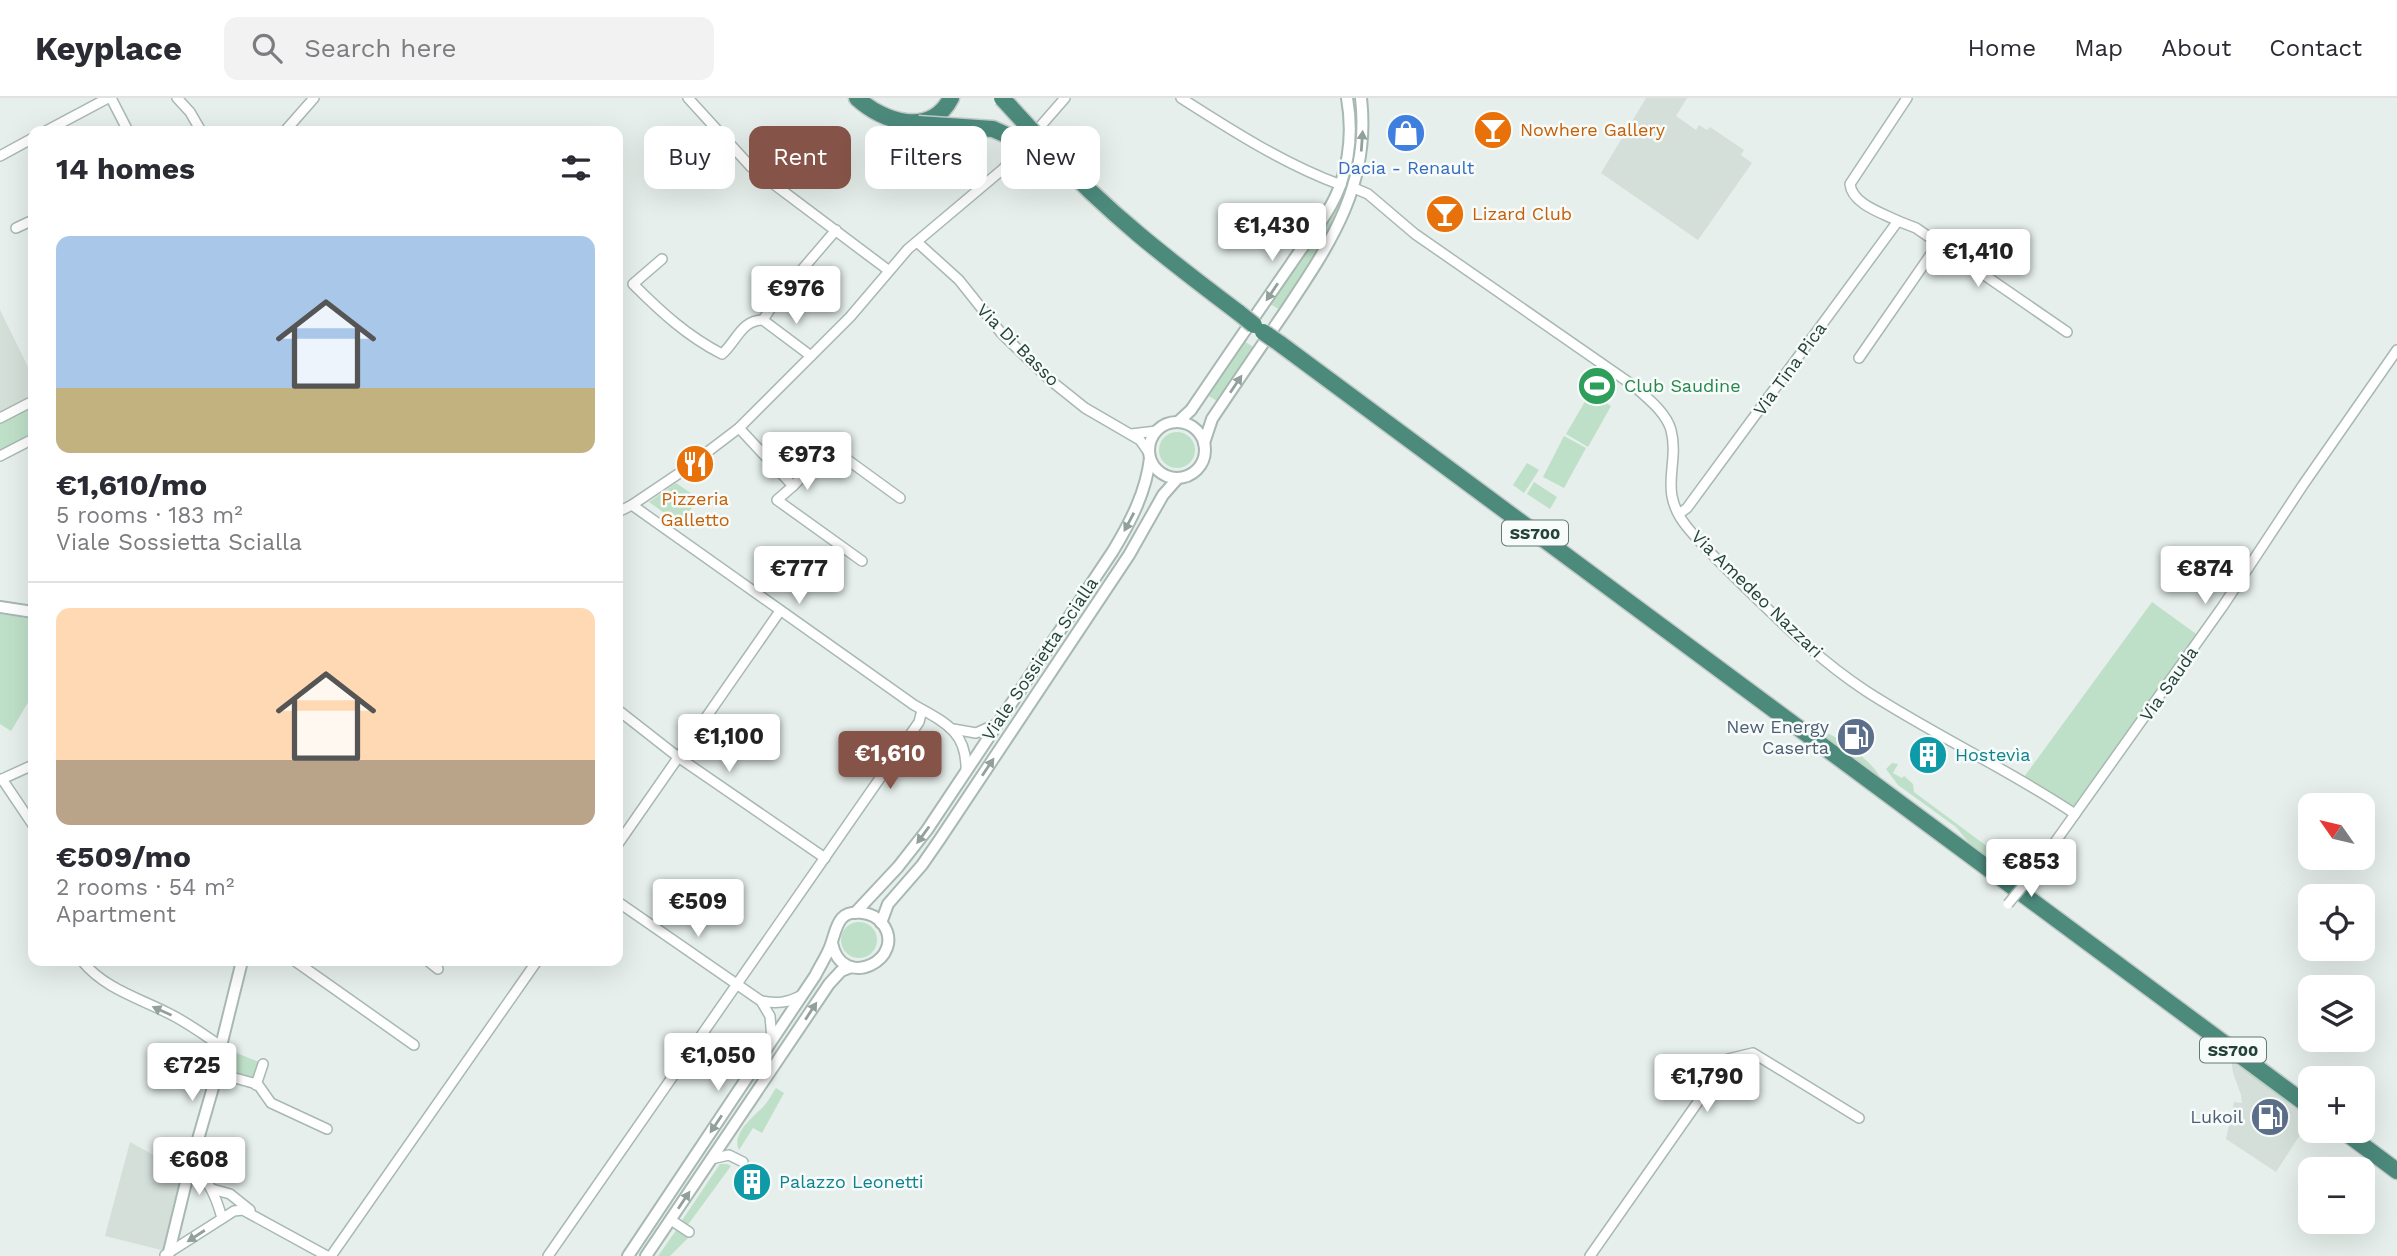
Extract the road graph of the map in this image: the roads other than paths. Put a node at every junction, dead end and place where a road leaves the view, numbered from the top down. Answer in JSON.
{"nodes":[{"id":1,"x":110,"y":98,"type":"edge"},
{"id":2,"x":177,"y":98,"type":"edge"},
{"id":3,"x":314,"y":98,"type":"edge"},
{"id":4,"x":688,"y":98,"type":"edge"},
{"id":5,"x":857,"y":98,"type":"edge"},
{"id":6,"x":951,"y":98,"type":"edge"},
{"id":7,"x":1002,"y":98,"type":"edge"},
{"id":8,"x":1065,"y":98,"type":"edge"},
{"id":9,"x":1181,"y":98,"type":"edge"},
{"id":10,"x":1348,"y":98,"type":"edge"},
{"id":11,"x":1361,"y":98,"type":"edge"},
{"id":12,"x":1908,"y":98,"type":"edge"},
{"id":13,"x":918,"y":124,"type":"junction"},
{"id":14,"x":56,"y":126,"type":"edge"},
{"id":15,"x":125,"y":126,"type":"edge"},
{"id":16,"x":198,"y":126,"type":"edge"},
{"id":17,"x":289,"y":126,"type":"edge"},
{"id":18,"x":1023,"y":126,"type":"edge"},
{"id":19,"x":1001,"y":133,"type":"edge"},
{"id":20,"x":28,"y":141,"type":"edge"},
{"id":21,"x":0,"y":156,"type":"edge"},
{"id":22,"x":1340,"y":185,"type":"junction"},
{"id":23,"x":1354,"y":188,"type":"junction"},
{"id":24,"x":1085,"y":189,"type":"edge"},
{"id":25,"x":1898,"y":221,"type":"junction"},
{"id":26,"x":28,"y":222,"type":"edge"},
{"id":27,"x":16,"y":228,"type":"dead end"},
{"id":28,"x":836,"y":230,"type":"junction"},
{"id":29,"x":917,"y":242,"type":"junction"},
{"id":30,"x":1938,"y":244,"type":"junction"},
{"id":31,"x":662,"y":259,"type":"dead end"},
{"id":32,"x":888,"y":270,"type":"junction"},
{"id":33,"x":763,"y":320,"type":"junction"},
{"id":34,"x":2067,"y":332,"type":"dead end"},
{"id":35,"x":2397,"y":349,"type":"edge"},
{"id":36,"x":811,"y":356,"type":"junction"},
{"id":37,"x":1859,"y":358,"type":"dead end"},
{"id":38,"x":28,"y":404,"type":"edge"},
{"id":39,"x":0,"y":418,"type":"edge"},
{"id":40,"x":1178,"y":422,"type":"junction"},
{"id":41,"x":739,"y":428,"type":"junction"},
{"id":42,"x":1157,"y":431,"type":"junction"},
{"id":43,"x":1131,"y":434,"type":"junction"},
{"id":44,"x":28,"y":442,"type":"edge"},
{"id":45,"x":1204,"y":443,"type":"junction"},
{"id":46,"x":1150,"y":455,"type":"junction"},
{"id":47,"x":0,"y":456,"type":"edge"},
{"id":48,"x":1178,"y":478,"type":"junction"},
{"id":49,"x":793,"y":485,"type":"junction"},
{"id":50,"x":900,"y":498,"type":"dead end"},
{"id":51,"x":632,"y":505,"type":"junction"},
{"id":52,"x":623,"y":508,"type":"edge"},
{"id":53,"x":1679,"y":514,"type":"junction"},
{"id":54,"x":862,"y":561,"type":"dead end"},
{"id":55,"x":0,"y":607,"type":"edge"},
{"id":56,"x":28,"y":611,"type":"edge"},
{"id":57,"x":780,"y":611,"type":"junction"},
{"id":58,"x":922,"y":710,"type":"junction"},
{"id":59,"x":623,"y":714,"type":"edge"},
{"id":60,"x":997,"y":723,"type":"junction"},
{"id":61,"x":951,"y":728,"type":"junction"},
{"id":62,"x":678,"y":757,"type":"junction"},
{"id":63,"x":28,"y":767,"type":"edge"},
{"id":64,"x":966,"y":770,"type":"junction"},
{"id":65,"x":1,"y":780,"type":"edge"},
{"id":66,"x":2076,"y":814,"type":"junction"},
{"id":67,"x":28,"y":818,"type":"edge"},
{"id":68,"x":623,"y":837,"type":"edge"},
{"id":69,"x":825,"y":858,"type":"junction"},
{"id":70,"x":2008,"y":904,"type":"dead end"},
{"id":71,"x":623,"y":905,"type":"edge"},
{"id":72,"x":855,"y":913,"type":"junction"},
{"id":73,"x":881,"y":923,"type":"junction"},
{"id":74,"x":832,"y":943,"type":"junction"},
{"id":75,"x":87,"y":966,"type":"edge"},
{"id":76,"x":241,"y":966,"type":"edge"},
{"id":77,"x":302,"y":966,"type":"edge"},
{"id":78,"x":434,"y":966,"type":"edge"},
{"id":79,"x":533,"y":966,"type":"edge"},
{"id":80,"x":851,"y":967,"type":"junction"},
{"id":81,"x":438,"y":969,"type":"dead end"},
{"id":82,"x":737,"y":984,"type":"junction"},
{"id":83,"x":802,"y":995,"type":"junction"},
{"id":84,"x":761,"y":1000,"type":"junction"},
{"id":85,"x":772,"y":1040,"type":"junction"},
{"id":86,"x":414,"y":1045,"type":"dead end"},
{"id":87,"x":221,"y":1046,"type":"junction"},
{"id":88,"x":263,"y":1064,"type":"dead end"},
{"id":89,"x":217,"y":1073,"type":"junction"},
{"id":90,"x":256,"y":1085,"type":"junction"},
{"id":91,"x":2298,"y":1098,"type":"edge"},
{"id":92,"x":1859,"y":1118,"type":"dead end"},
{"id":93,"x":327,"y":1129,"type":"dead end"},
{"id":94,"x":728,"y":1134,"type":"junction"},
{"id":95,"x":2359,"y":1143,"type":"edge"},
{"id":96,"x":711,"y":1159,"type":"junction"},
{"id":97,"x":191,"y":1166,"type":"junction"},
{"id":98,"x":2397,"y":1171,"type":"edge"},
{"id":99,"x":212,"y":1189,"type":"junction"},
{"id":100,"x":257,"y":1216,"type":"junction"},
{"id":101,"x":222,"y":1218,"type":"junction"},
{"id":102,"x":670,"y":1220,"type":"junction"},
{"id":103,"x":687,"y":1231,"type":"dead end"},
{"id":104,"x":167,"y":1255,"type":"edge"},
{"id":105,"x":329,"y":1256,"type":"edge"},
{"id":106,"x":548,"y":1256,"type":"edge"},
{"id":107,"x":628,"y":1256,"type":"edge"},
{"id":108,"x":646,"y":1256,"type":"edge"},
{"id":109,"x":1590,"y":1256,"type":"edge"}],
"edges":[{"from":1,"to":14,"type":"street"},
{"from":1,"to":15,"type":"street"},
{"from":2,"to":16,"type":"street"},
{"from":3,"to":17,"type":"street"},
{"from":4,"to":28,"type":"street"},
{"from":5,"to":13,"type":"highway"},
{"from":6,"to":13,"type":"highway"},
{"from":7,"to":18,"type":"highway","bridge":true},
{"from":8,"to":29,"type":"street"},
{"from":9,"to":22,"type":"street"},
{"from":10,"to":22,"type":"street"},
{"from":23,"to":11,"type":"street","name":"Viale Sossietta Scialla","one_way":true},
{"from":12,"to":25,"type":"street"},
{"from":13,"to":19,"type":"highway","bridge":true},
{"from":20,"to":21,"type":"street"},
{"from":22,"to":40,"type":"street","one_way":true},
{"from":45,"to":23,"type":"street","name":"Viale Sossietta Scialla","one_way":true},
{"from":23,"to":53,"type":"street","name":"Via Amedeo Nazzari"},
{"from":24,"to":91,"type":"highway","number":"SS700","bridge":true},
{"from":25,"to":30,"type":"street"},
{"from":25,"to":53,"type":"street","name":"Via Tina Pica"},
{"from":26,"to":27,"type":"street"},
{"from":28,"to":32,"type":"street"},
{"from":28,"to":33,"type":"street"},
{"from":29,"to":32,"type":"street"},
{"from":29,"to":43,"type":"street","name":"Via Di Basso"},
{"from":30,"to":34,"type":"street"},
{"from":30,"to":37,"type":"street"},
{"from":31,"to":33,"type":"street"},
{"from":32,"to":36,"type":"street"},
{"from":33,"to":36,"type":"street"},
{"from":35,"to":66,"type":"street","name":"Via Sauda"},
{"from":36,"to":41,"type":"street"},
{"from":38,"to":39,"type":"street"},
{"from":40,"to":42,"type":"street"},
{"from":40,"to":45,"type":"street"},
{"from":41,"to":49,"type":"street"},
{"from":41,"to":51,"type":"street"},
{"from":42,"to":43,"type":"street"},
{"from":42,"to":46,"type":"street","name":"Viale Sossietta Scialla"},
{"from":43,"to":46,"type":"street","name":"Via Di Basso"},
{"from":44,"to":47,"type":"street"},
{"from":45,"to":48,"type":"street","name":"Viale Sossietta Scialla"},
{"from":46,"to":48,"type":"street"},
{"from":46,"to":60,"type":"street","name":"Viale Sossietta Scialla","one_way":true},
{"from":73,"to":48,"type":"street","name":"Viale Sossietta Scialla","one_way":true},
{"from":49,"to":50,"type":"street"},
{"from":49,"to":54,"type":"street"},
{"from":51,"to":52,"type":"street"},
{"from":51,"to":57,"type":"street"},
{"from":53,"to":66,"type":"street","name":"Via Amedeo Nazzari"},
{"from":55,"to":56,"type":"street"},
{"from":57,"to":58,"type":"street"},
{"from":57,"to":62,"type":"street"},
{"from":58,"to":61,"type":"street"},
{"from":58,"to":69,"type":"street"},
{"from":59,"to":62,"type":"street"},
{"from":60,"to":61,"type":"street"},
{"from":60,"to":64,"type":"street","name":"Viale Sossietta Scialla"},
{"from":61,"to":64,"type":"street"},
{"from":62,"to":68,"type":"street"},
{"from":62,"to":69,"type":"street"},
{"from":63,"to":65,"type":"street"},
{"from":64,"to":72,"type":"street","name":"Viale Sossietta Scialla","one_way":true},
{"from":65,"to":67,"type":"street"},
{"from":66,"to":70,"type":"street","name":"Via Sauda","bridge":true},
{"from":69,"to":82,"type":"street"},
{"from":71,"to":82,"type":"street"},
{"from":72,"to":73,"type":"street"},
{"from":72,"to":74,"type":"street","name":"Viale Sossietta Scialla"},
{"from":73,"to":80,"type":"street"},
{"from":74,"to":80,"type":"street"},
{"from":74,"to":83,"type":"street","name":"Viale Sossietta Scialla"},
{"from":87,"to":75,"type":"street","one_way":true},
{"from":76,"to":87,"type":"street"},
{"from":77,"to":86,"type":"street"},
{"from":78,"to":81,"type":"street"},
{"from":79,"to":105,"type":"street"},
{"from":94,"to":80,"type":"street","one_way":true},
{"from":82,"to":84,"type":"street"},
{"from":82,"to":106,"type":"street"},
{"from":83,"to":84,"type":"street"},
{"from":83,"to":85,"type":"street","name":"Viale Sossietta Scialla"},
{"from":84,"to":85,"type":"street"},
{"from":85,"to":107,"type":"street","name":"Viale Sossietta Scialla","one_way":true},
{"from":87,"to":89,"type":"street"},
{"from":88,"to":90,"type":"street"},
{"from":89,"to":90,"type":"street"},
{"from":89,"to":97,"type":"street"},
{"from":90,"to":93,"type":"street"},
{"from":92,"to":109,"type":"street"},
{"from":94,"to":96,"type":"street"},
{"from":94,"to":96,"type":"street"},
{"from":95,"to":98,"type":"highway"},
{"from":102,"to":96,"type":"street","one_way":true},
{"from":97,"to":99,"type":"street"},
{"from":97,"to":104,"type":"street"},
{"from":99,"to":100,"type":"street"},
{"from":99,"to":101,"type":"street"},
{"from":100,"to":101,"type":"street"},
{"from":100,"to":105,"type":"street"},
{"from":101,"to":104,"type":"street","one_way":true},
{"from":102,"to":103,"type":"street"},
{"from":102,"to":108,"type":"street"}]}
